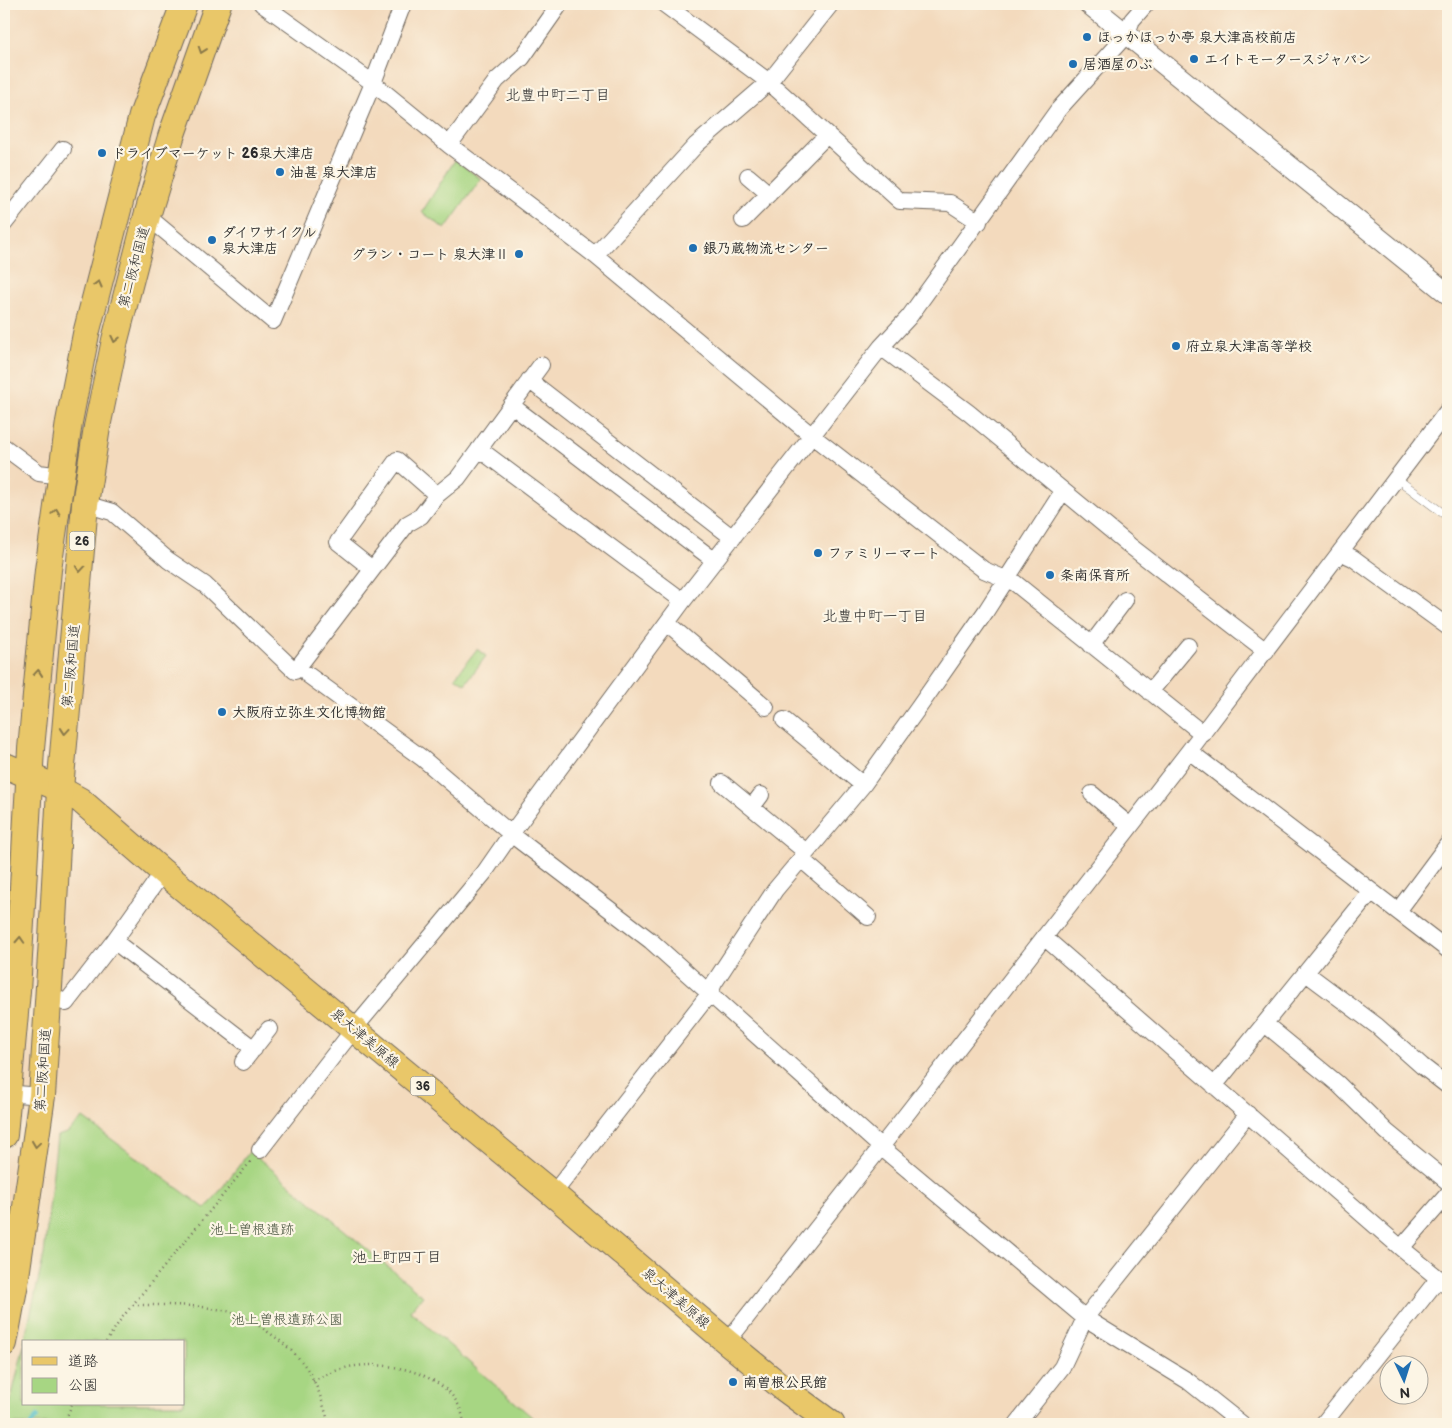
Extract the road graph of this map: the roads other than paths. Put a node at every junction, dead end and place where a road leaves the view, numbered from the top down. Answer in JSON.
{"nodes":[{"id":1,"x":184,"y":4,"type":"edge"},
{"id":2,"x":218,"y":4,"type":"edge"},
{"id":3,"x":262,"y":4,"type":"edge"},
{"id":4,"x":403,"y":4,"type":"edge"},
{"id":5,"x":560,"y":4,"type":"edge"},
{"id":6,"x":664,"y":4,"type":"edge"},
{"id":7,"x":831,"y":4,"type":"edge"},
{"id":8,"x":1089,"y":4,"type":"edge"},
{"id":9,"x":1146,"y":4,"type":"edge"},
{"id":10,"x":1126,"y":35,"type":"junction"},
{"id":11,"x":769,"y":82,"type":"junction"},
{"id":12,"x":373,"y":83,"type":"junction"},
{"id":13,"x":828,"y":135,"type":"junction"},
{"id":14,"x":449,"y":145,"type":"junction"},
{"id":15,"x":63,"y":149,"type":"dead end"},
{"id":16,"x":748,"y":176,"type":"dead end"},
{"id":17,"x":769,"y":194,"type":"junction"},
{"id":18,"x":147,"y":216,"type":"junction"},
{"id":19,"x":743,"y":220,"type":"dead end"},
{"id":20,"x":979,"y":222,"type":"junction"},
{"id":21,"x":4,"y":224,"type":"edge"},
{"id":22,"x":596,"y":256,"type":"junction"},
{"id":23,"x":1448,"y":294,"type":"edge"},
{"id":24,"x":881,"y":347,"type":"junction"},
{"id":25,"x":540,"y":365,"type":"dead end"},
{"id":26,"x":529,"y":380,"type":"junction"},
{"id":27,"x":511,"y":405,"type":"junction"},
{"id":28,"x":1448,"y":410,"type":"edge"},
{"id":29,"x":811,"y":435,"type":"junction"},
{"id":30,"x":4,"y":447,"type":"edge"},
{"id":31,"x":479,"y":449,"type":"junction"},
{"id":32,"x":61,"y":476,"type":"junction"},
{"id":33,"x":1396,"y":478,"type":"junction"},
{"id":34,"x":1064,"y":491,"type":"junction"},
{"id":35,"x":437,"y":494,"type":"junction"},
{"id":36,"x":85,"y":504,"type":"junction"},
{"id":37,"x":1448,"y":517,"type":"edge"},
{"id":38,"x":732,"y":538,"type":"junction"},
{"id":39,"x":1340,"y":552,"type":"junction"},
{"id":40,"x":715,"y":561,"type":"junction"},
{"id":41,"x":372,"y":568,"type":"junction"},
{"id":42,"x":1006,"y":579,"type":"junction"},
{"id":43,"x":1125,"y":600,"type":"dead end"},
{"id":44,"x":683,"y":602,"type":"junction"},
{"id":45,"x":667,"y":623,"type":"junction"},
{"id":46,"x":1448,"y":627,"type":"edge"},
{"id":47,"x":1090,"y":644,"type":"junction"},
{"id":48,"x":1188,"y":646,"type":"dead end"},
{"id":49,"x":1266,"y":651,"type":"junction"},
{"id":50,"x":308,"y":675,"type":"dead end"},
{"id":51,"x":1150,"y":692,"type":"junction"},
{"id":52,"x":766,"y":707,"type":"dead end"},
{"id":53,"x":784,"y":720,"type":"dead end"},
{"id":54,"x":1202,"y":734,"type":"junction"},
{"id":55,"x":1189,"y":751,"type":"junction"},
{"id":56,"x":4,"y":765,"type":"edge"},
{"id":57,"x":30,"y":778,"type":"junction"},
{"id":58,"x":722,"y":783,"type":"dead end"},
{"id":59,"x":862,"y":785,"type":"junction"},
{"id":60,"x":60,"y":789,"type":"junction"},
{"id":61,"x":1092,"y":794,"type":"dead end"},
{"id":62,"x":1130,"y":826,"type":"junction"},
{"id":63,"x":511,"y":834,"type":"junction"},
{"id":64,"x":1448,"y":844,"type":"edge"},
{"id":65,"x":804,"y":855,"type":"junction"},
{"id":66,"x":164,"y":872,"type":"junction"},
{"id":67,"x":1371,"y":892,"type":"junction"},
{"id":68,"x":1398,"y":911,"type":"junction"},
{"id":69,"x":868,"y":917,"type":"dead end"},
{"id":70,"x":1044,"y":937,"type":"junction"},
{"id":71,"x":114,"y":941,"type":"junction"},
{"id":72,"x":1448,"y":950,"type":"edge"},
{"id":73,"x":1306,"y":973,"type":"junction"},
{"id":74,"x":710,"y":993,"type":"junction"},
{"id":75,"x":48,"y":994,"type":"junction"},
{"id":76,"x":1265,"y":1024,"type":"junction"},
{"id":77,"x":269,"y":1029,"type":"dead end"},
{"id":78,"x":354,"y":1029,"type":"junction"},
{"id":79,"x":1214,"y":1086,"type":"junction"},
{"id":80,"x":1448,"y":1086,"type":"edge"},
{"id":81,"x":6,"y":1093,"type":"edge"},
{"id":82,"x":42,"y":1096,"type":"junction"},
{"id":83,"x":1248,"y":1114,"type":"junction"},
{"id":84,"x":4,"y":1135,"type":"edge"},
{"id":85,"x":881,"y":1147,"type":"junction"},
{"id":86,"x":260,"y":1150,"type":"road end"},
{"id":87,"x":1448,"y":1182,"type":"edge"},
{"id":88,"x":553,"y":1194,"type":"junction"},
{"id":89,"x":1448,"y":1194,"type":"edge"},
{"id":90,"x":1401,"y":1248,"type":"junction"},
{"id":91,"x":1443,"y":1282,"type":"edge"},
{"id":92,"x":1085,"y":1318,"type":"junction"},
{"id":93,"x":726,"y":1342,"type":"junction"},
{"id":94,"x":4,"y":1343,"type":"edge"},
{"id":95,"x":832,"y":1424,"type":"edge"},
{"id":96,"x":1017,"y":1424,"type":"edge"},
{"id":97,"x":1242,"y":1424,"type":"edge"},
{"id":98,"x":1323,"y":1424,"type":"edge"}],
"edges":[{"from":32,"to":1,"type":"highway","number":"26","one_way":true},
{"from":2,"to":18,"type":"highway","name":"第二阪和国道","number":"26","one_way":true},
{"from":3,"to":12,"type":"street"},
{"from":4,"to":12,"type":"street"},
{"from":5,"to":14,"type":"street"},
{"from":6,"to":11,"type":"street"},
{"from":7,"to":11,"type":"street"},
{"from":8,"to":10,"type":"street"},
{"from":9,"to":10,"type":"street"},
{"from":10,"to":20,"type":"street"},
{"from":10,"to":23,"type":"street"},
{"from":11,"to":13,"type":"street"},
{"from":11,"to":22,"type":"street"},
{"from":12,"to":14,"type":"street"},
{"from":12,"to":18,"type":"street"},
{"from":13,"to":17,"type":"street"},
{"from":13,"to":20,"type":"street"},
{"from":14,"to":22,"type":"street"},
{"from":15,"to":21,"type":"street"},
{"from":16,"to":17,"type":"street"},
{"from":17,"to":19,"type":"street"},
{"from":18,"to":36,"type":"highway","name":"第二阪和国道","number":"26","one_way":true},
{"from":20,"to":24,"type":"street"},
{"from":22,"to":29,"type":"street"},
{"from":24,"to":29,"type":"street"},
{"from":24,"to":34,"type":"street"},
{"from":25,"to":26,"type":"street"},
{"from":26,"to":27,"type":"street"},
{"from":26,"to":38,"type":"street"},
{"from":27,"to":31,"type":"street"},
{"from":27,"to":40,"type":"street"},
{"from":28,"to":33,"type":"street"},
{"from":29,"to":38,"type":"street"},
{"from":29,"to":42,"type":"street"},
{"from":30,"to":32,"type":"street"},
{"from":31,"to":35,"type":"street"},
{"from":31,"to":44,"type":"street"},
{"from":57,"to":32,"type":"highway","number":"26","one_way":true},
{"from":33,"to":37,"type":"lane"},
{"from":33,"to":39,"type":"street"},
{"from":34,"to":42,"type":"street"},
{"from":34,"to":49,"type":"street"},
{"from":35,"to":41,"type":"street"},
{"from":35,"to":41,"type":"street"},
{"from":36,"to":41,"type":"street"},
{"from":36,"to":60,"type":"highway","name":"第二阪和国道","number":"26","one_way":true},
{"from":38,"to":40,"type":"street"},
{"from":39,"to":46,"type":"street"},
{"from":39,"to":49,"type":"street"},
{"from":40,"to":44,"type":"street"},
{"from":42,"to":47,"type":"street"},
{"from":42,"to":59,"type":"street"},
{"from":43,"to":47,"type":"street"},
{"from":44,"to":45,"type":"street"},
{"from":45,"to":52,"type":"street"},
{"from":45,"to":63,"type":"street"},
{"from":47,"to":51,"type":"street"},
{"from":48,"to":51,"type":"street"},
{"from":49,"to":54,"type":"street"},
{"from":50,"to":63,"type":"street"},
{"from":51,"to":54,"type":"street"},
{"from":53,"to":59,"type":"street"},
{"from":54,"to":55,"type":"street"},
{"from":55,"to":62,"type":"street"},
{"from":55,"to":67,"type":"street"},
{"from":56,"to":57,"type":"main road","name":"泉大津美原線","number":"36"},
{"from":57,"to":60,"type":"main road","name":"泉大津美原線","number":"36"},
{"from":81,"to":57,"type":"highway","number":"26","one_way":true},
{"from":58,"to":65,"type":"street"},
{"from":59,"to":65,"type":"street"},
{"from":60,"to":66,"type":"main road","name":"泉大津美原線","number":"36"},
{"from":60,"to":75,"type":"highway","name":"第二阪和国道","number":"26"},
{"from":61,"to":62,"type":"street"},
{"from":62,"to":70,"type":"street"},
{"from":63,"to":74,"type":"street"},
{"from":63,"to":78,"type":"street"},
{"from":64,"to":68,"type":"street"},
{"from":65,"to":69,"type":"street"},
{"from":65,"to":74,"type":"street"},
{"from":66,"to":71,"type":"street"},
{"from":66,"to":78,"type":"main road","name":"泉大津美原線","number":"36"},
{"from":67,"to":68,"type":"street"},
{"from":67,"to":73,"type":"street"},
{"from":68,"to":72,"type":"street"},
{"from":70,"to":79,"type":"street"},
{"from":70,"to":85,"type":"street"},
{"from":71,"to":75,"type":"street"},
{"from":71,"to":77,"type":"street"},
{"from":73,"to":76,"type":"street"},
{"from":73,"to":80,"type":"street"},
{"from":74,"to":85,"type":"street"},
{"from":74,"to":88,"type":"street"},
{"from":75,"to":82,"type":"highway","name":"第二阪和国道","number":"26"},
{"from":76,"to":79,"type":"street"},
{"from":76,"to":87,"type":"street"},
{"from":78,"to":86,"type":"street"},
{"from":78,"to":88,"type":"main road","name":"泉大津美原線","number":"36"},
{"from":79,"to":83,"type":"street"},
{"from":81,"to":82,"type":"street"},
{"from":81,"to":84,"type":"highway","number":"26"},
{"from":82,"to":94,"type":"highway","name":"第二阪和国道","number":"26","one_way":true},
{"from":83,"to":90,"type":"street"},
{"from":83,"to":92,"type":"street"},
{"from":85,"to":92,"type":"street"},
{"from":85,"to":93,"type":"street"},
{"from":88,"to":93,"type":"main road","name":"泉大津美原線","number":"36"},
{"from":89,"to":90,"type":"street"},
{"from":90,"to":91,"type":"street"},
{"from":91,"to":98,"type":"street"},
{"from":92,"to":96,"type":"street"},
{"from":92,"to":97,"type":"street"},
{"from":93,"to":95,"type":"main road","name":"泉大津美原線","number":"36"}]}
